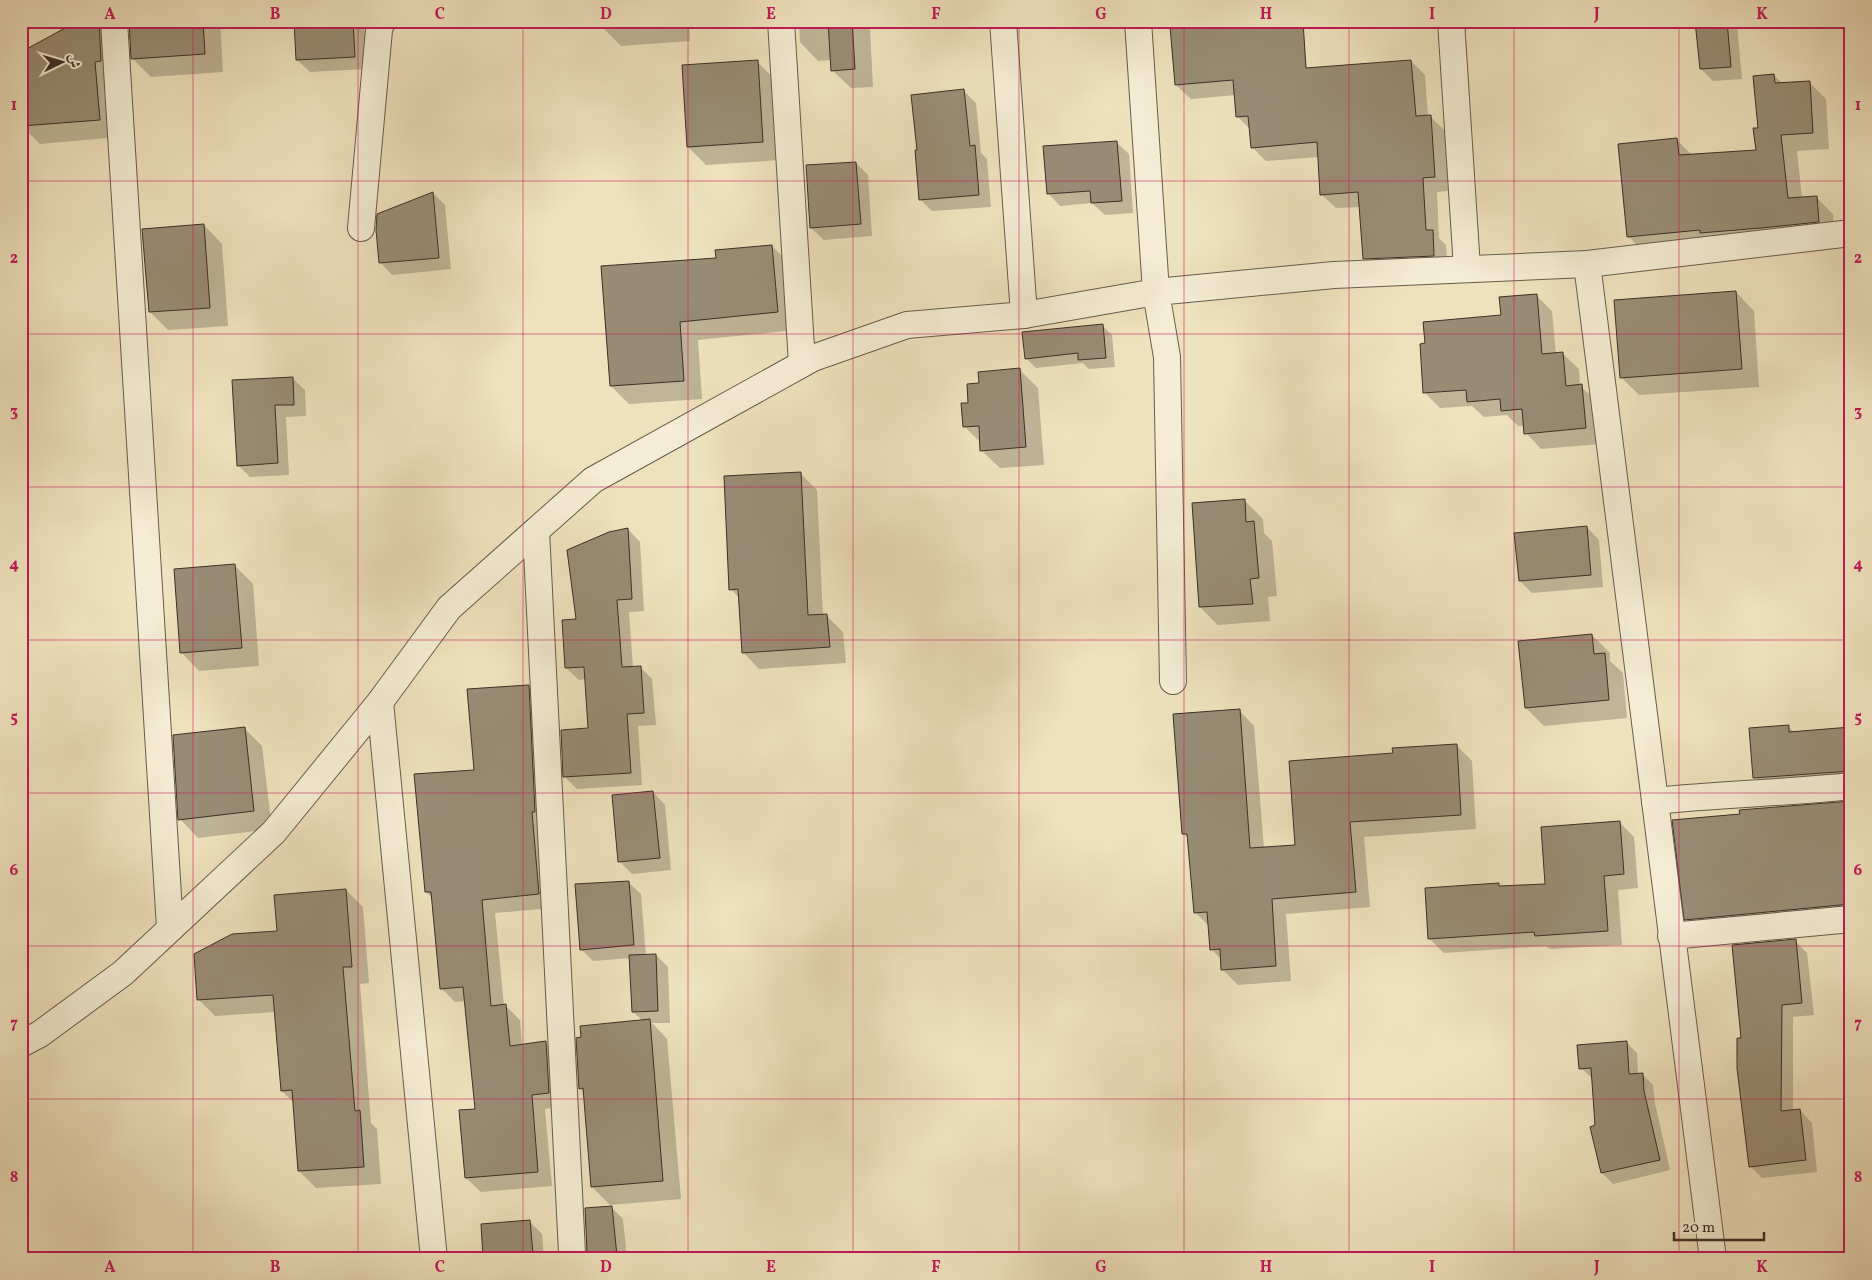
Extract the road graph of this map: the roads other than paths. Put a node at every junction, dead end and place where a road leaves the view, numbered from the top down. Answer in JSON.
{"nodes":[{"id":1,"x":114,"y":21,"type":"edge"},
{"id":2,"x":382,"y":21,"type":"edge"},
{"id":3,"x":781,"y":21,"type":"edge"},
{"id":4,"x":1003,"y":21,"type":"edge"},
{"id":5,"x":1138,"y":21,"type":"edge"},
{"id":6,"x":1451,"y":21,"type":"edge"},
{"id":7,"x":361,"y":228,"type":"dead end"},
{"id":8,"x":1851,"y":233,"type":"edge"},
{"id":9,"x":1587,"y":264,"type":"junction"},
{"id":10,"x":1467,"y":268,"type":"junction"},
{"id":11,"x":1156,"y":292,"type":"junction"},
{"id":12,"x":1024,"y":315,"type":"junction"},
{"id":13,"x":802,"y":364,"type":"junction"},
{"id":14,"x":536,"y":531,"type":"junction"},
{"id":15,"x":1173,"y":681,"type":"dead end"},
{"id":16,"x":380,"y":702,"type":"junction"},
{"id":17,"x":1851,"y":786,"type":"edge"},
{"id":18,"x":1655,"y":801,"type":"junction"},
{"id":19,"x":1851,"y":919,"type":"edge"},
{"id":20,"x":170,"y":928,"type":"junction"},
{"id":21,"x":1671,"y":936,"type":"junction"},
{"id":22,"x":21,"y":1044,"type":"edge"},
{"id":23,"x":572,"y":1253,"type":"dead end"},
{"id":24,"x":434,"y":1259,"type":"edge"},
{"id":25,"x":1713,"y":1259,"type":"edge"}],
"edges":[{"from":1,"to":20,"type":"street"},
{"from":2,"to":7,"type":"street"},
{"from":3,"to":13,"type":"street"},
{"from":4,"to":12,"type":"street"},
{"from":5,"to":11,"type":"street"},
{"from":6,"to":10,"type":"street"},
{"from":8,"to":9,"type":"street"},
{"from":9,"to":10,"type":"street"},
{"from":9,"to":18,"type":"street"},
{"from":10,"to":11,"type":"street"},
{"from":11,"to":12,"type":"street"},
{"from":11,"to":15,"type":"street"},
{"from":12,"to":13,"type":"street"},
{"from":13,"to":14,"type":"street"},
{"from":14,"to":16,"type":"street"},
{"from":14,"to":23,"type":"street"},
{"from":16,"to":20,"type":"street"},
{"from":16,"to":24,"type":"street"},
{"from":17,"to":18,"type":"street"},
{"from":18,"to":21,"type":"street"},
{"from":19,"to":21,"type":"street"},
{"from":20,"to":22,"type":"street"},
{"from":21,"to":25,"type":"street"}]}
